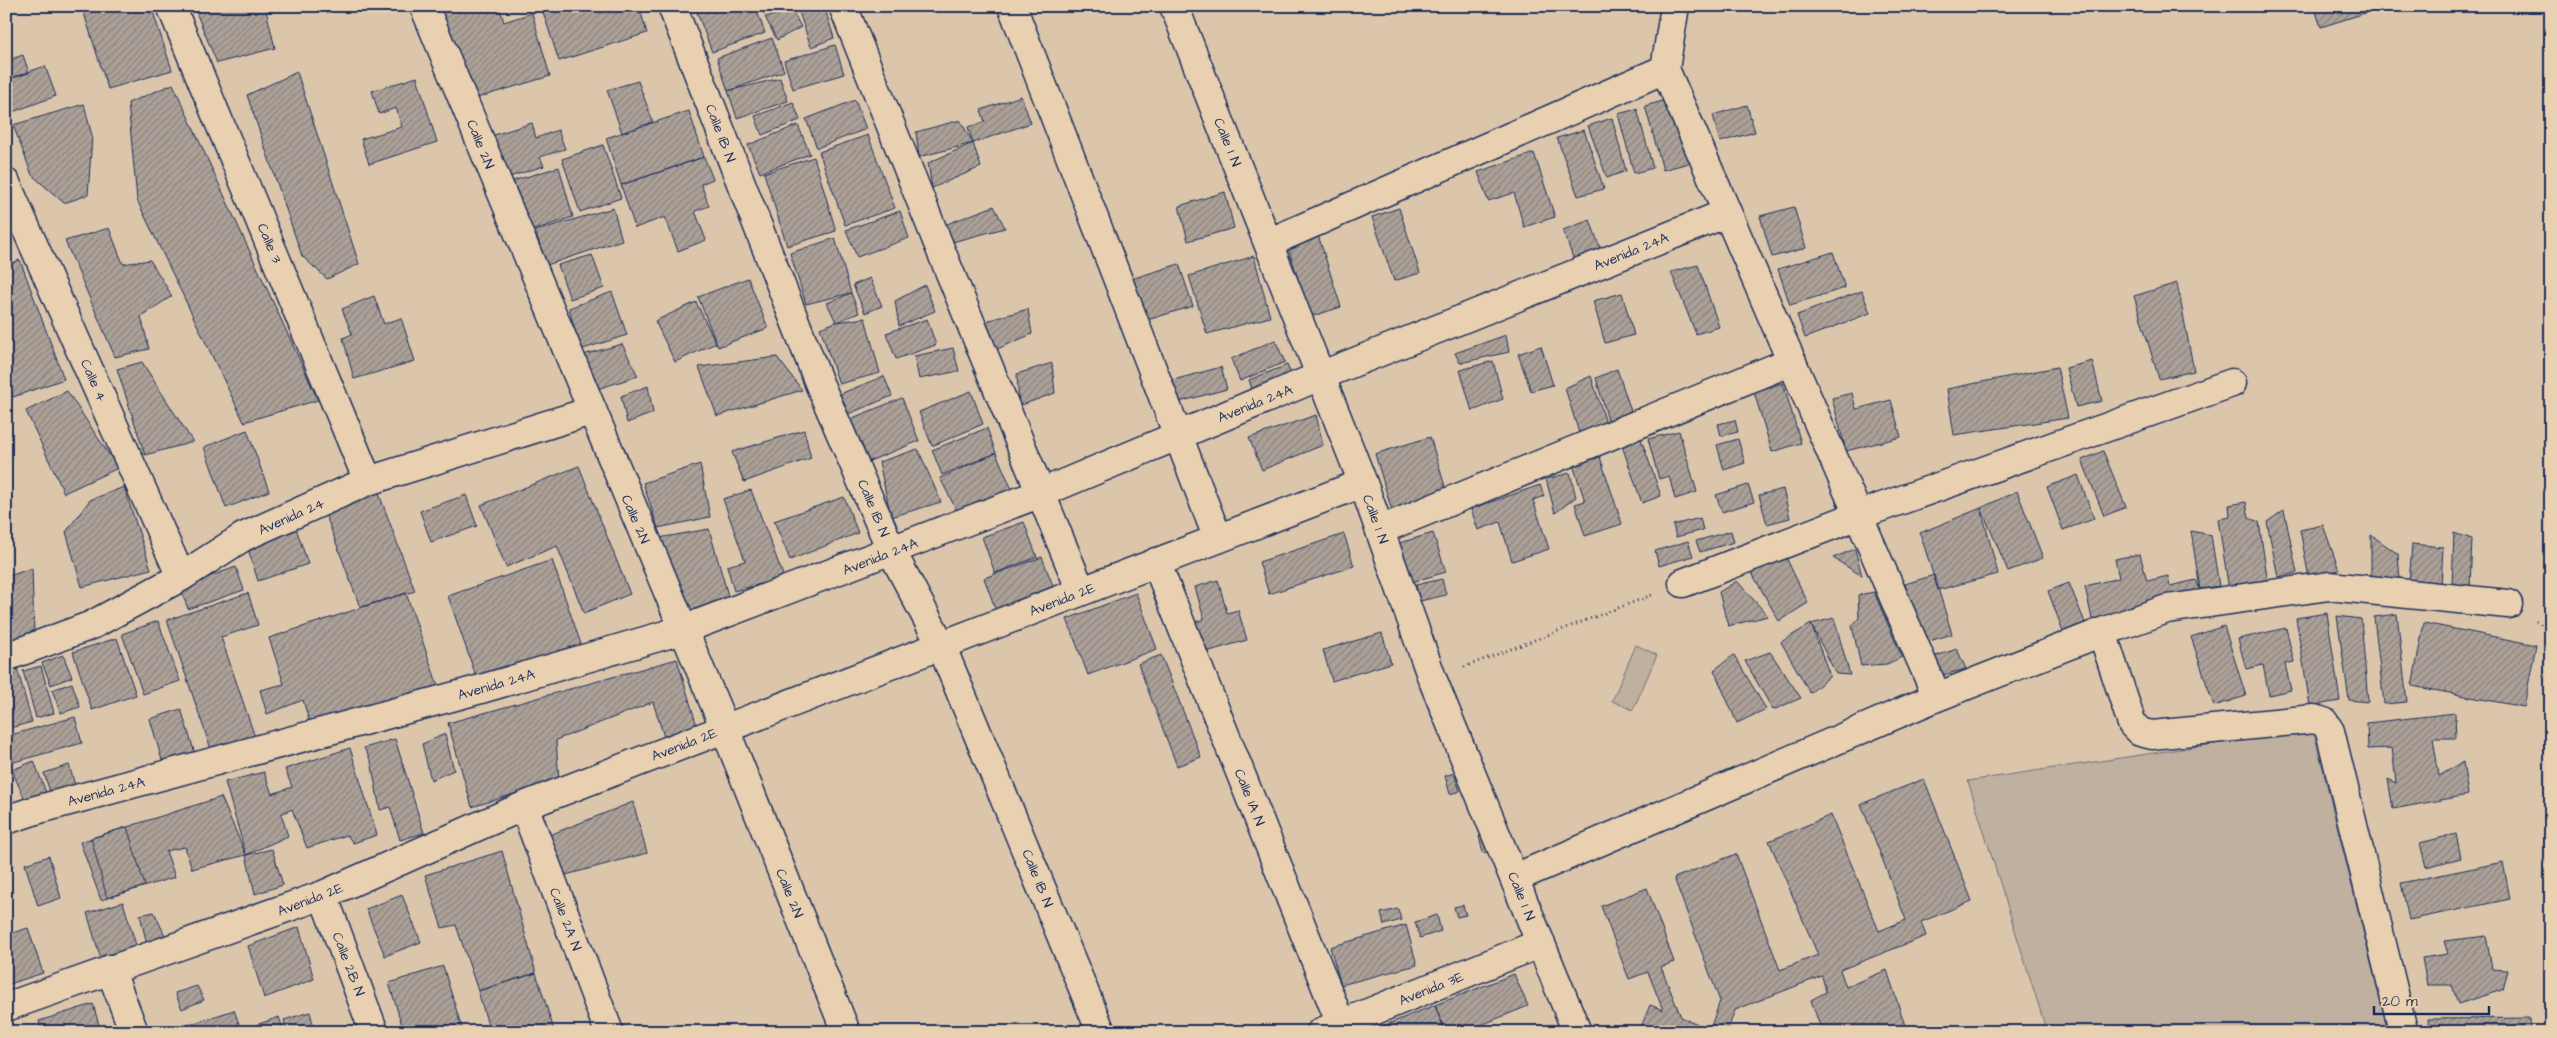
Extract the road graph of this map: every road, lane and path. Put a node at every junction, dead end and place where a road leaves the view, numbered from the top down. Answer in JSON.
{"nodes":[{"id":1,"x":172,"y":6,"type":"edge"},
{"id":2,"x":424,"y":6,"type":"edge"},
{"id":3,"x":672,"y":6,"type":"edge"},
{"id":4,"x":843,"y":6,"type":"edge"},
{"id":5,"x":1012,"y":6,"type":"edge"},
{"id":6,"x":1174,"y":6,"type":"edge"},
{"id":7,"x":1675,"y":6,"type":"edge"},
{"id":8,"x":1665,"y":69,"type":"junction"},
{"id":9,"x":6,"y":182,"type":"edge"},
{"id":10,"x":1727,"y":213,"type":"junction"},
{"id":11,"x":1268,"y":243,"type":"junction"},
{"id":12,"x":1792,"y":361,"type":"junction"},
{"id":13,"x":1320,"y":376,"type":"junction"},
{"id":14,"x":2232,"y":383,"type":"dead end"},
{"id":15,"x":591,"y":411,"type":"junction"},
{"id":16,"x":1178,"y":435,"type":"junction"},
{"id":17,"x":368,"y":481,"type":"junction"},
{"id":18,"x":1363,"y":483,"type":"junction"},
{"id":19,"x":1040,"y":493,"type":"junction"},
{"id":20,"x":1859,"y":515,"type":"junction"},
{"id":21,"x":1380,"y":530,"type":"junction"},
{"id":22,"x":1218,"y":539,"type":"junction"},
{"id":23,"x":892,"y":552,"type":"junction"},
{"id":24,"x":1156,"y":562,"type":"junction"},
{"id":25,"x":181,"y":577,"type":"junction"},
{"id":26,"x":1683,"y":583,"type":"joint"},
{"id":27,"x":1081,"y":592,"type":"junction"},
{"id":28,"x":2508,"y":604,"type":"dead end"},
{"id":29,"x":2546,"y":627,"type":"dead end"},
{"id":30,"x":682,"y":630,"type":"junction"},
{"id":31,"x":2551,"y":630,"type":"edge"},
{"id":32,"x":2102,"y":632,"type":"junction"},
{"id":33,"x":941,"y":645,"type":"junction"},
{"id":34,"x":6,"y":657,"type":"edge"},
{"id":35,"x":1432,"y":678,"type":"junction"},
{"id":36,"x":1937,"y":697,"type":"junction"},
{"id":37,"x":724,"y":729,"type":"junction"},
{"id":38,"x":524,"y":806,"type":"junction"},
{"id":39,"x":6,"y":820,"type":"edge"},
{"id":40,"x":1515,"y":878,"type":"junction"},
{"id":41,"x":323,"y":895,"type":"junction"},
{"id":42,"x":1541,"y":943,"type":"junction"},
{"id":43,"x":110,"y":969,"type":"junction"},
{"id":44,"x":6,"y":1007,"type":"edge"},
{"id":45,"x":1335,"y":1029,"type":"edge"},
{"id":46,"x":2403,"y":1030,"type":"dead end"},
{"id":47,"x":134,"y":1032,"type":"edge"},
{"id":48,"x":374,"y":1032,"type":"edge"},
{"id":49,"x":609,"y":1032,"type":"edge"},
{"id":50,"x":846,"y":1032,"type":"edge"},
{"id":51,"x":1101,"y":1032,"type":"edge"},
{"id":52,"x":1577,"y":1032,"type":"edge"}],
"edges":[{"from":1,"to":17,"type":"street","name":"Calle 3"},
{"from":2,"to":15,"type":"street","name":"Calle 2N"},
{"from":3,"to":23,"type":"street","name":"Calle 1B N"},
{"from":4,"to":19,"type":"street"},
{"from":5,"to":16,"type":"street"},
{"from":6,"to":11,"type":"street","name":"Calle 1 N"},
{"from":7,"to":8,"type":"street"},
{"from":8,"to":10,"type":"street"},
{"from":8,"to":11,"type":"street"},
{"from":9,"to":25,"type":"street","name":"Calle 4"},
{"from":10,"to":12,"type":"street"},
{"from":10,"to":13,"type":"street","name":"Avenida 24A"},
{"from":11,"to":13,"type":"street","name":"Calle 1 N"},
{"from":12,"to":20,"type":"street"},
{"from":12,"to":21,"type":"street"},
{"from":13,"to":16,"type":"street","name":"Avenida 24A"},
{"from":13,"to":18,"type":"street","name":"Calle 1 N"},
{"from":14,"to":20,"type":"street"},
{"from":15,"to":17,"type":"street","name":"Avenida 24"},
{"from":15,"to":30,"type":"street","name":"Calle 2N"},
{"from":16,"to":19,"type":"street","name":"Avenida 24A"},
{"from":16,"to":22,"type":"street"},
{"from":17,"to":25,"type":"street","name":"Avenida 24"},
{"from":18,"to":21,"type":"street","name":"Calle 1 N"},
{"from":18,"to":22,"type":"street","name":"Avenida 2E"},
{"from":19,"to":23,"type":"street","name":"Avenida 24A"},
{"from":19,"to":27,"type":"street"},
{"from":20,"to":26,"type":"street"},
{"from":20,"to":36,"type":"street"},
{"from":21,"to":35,"type":"street","name":"Calle 1 N"},
{"from":22,"to":24,"type":"street","name":"Avenida 2E"},
{"from":23,"to":30,"type":"street","name":"Avenida 24A"},
{"from":23,"to":33,"type":"street","name":"Calle 1B N"},
{"from":24,"to":27,"type":"street","name":"Avenida 2E"},
{"from":24,"to":45,"type":"street","name":"Calle 1A N"},
{"from":25,"to":34,"type":"street","name":"Avenida 24"},
{"from":26,"to":35,"type":"path"},
{"from":27,"to":33,"type":"street","name":"Avenida 2E"},
{"from":28,"to":32,"type":"street"},
{"from":29,"to":31,"type":"path"},
{"from":30,"to":37,"type":"street","name":"Calle 2N"},
{"from":30,"to":39,"type":"street","name":"Avenida 24A"},
{"from":32,"to":36,"type":"street"},
{"from":32,"to":46,"type":"street"},
{"from":33,"to":37,"type":"street","name":"Avenida 2E"},
{"from":33,"to":51,"type":"street","name":"Calle 1B N"},
{"from":35,"to":40,"type":"street","name":"Calle 1 N"},
{"from":36,"to":40,"type":"street"},
{"from":37,"to":38,"type":"street","name":"Avenida 2E"},
{"from":37,"to":50,"type":"street","name":"Calle 2N"},
{"from":38,"to":41,"type":"street","name":"Avenida 2E"},
{"from":38,"to":49,"type":"street","name":"Calle 2A N"},
{"from":40,"to":42,"type":"street","name":"Calle 1 N"},
{"from":41,"to":43,"type":"street","name":"Avenida 2E"},
{"from":41,"to":48,"type":"street","name":"Calle 2B N"},
{"from":42,"to":45,"type":"street","name":"Avenida 3E"},
{"from":42,"to":52,"type":"street","name":"Calle 1 N"},
{"from":43,"to":44,"type":"street","name":"Avenida 2E"},
{"from":43,"to":47,"type":"street"}]}
